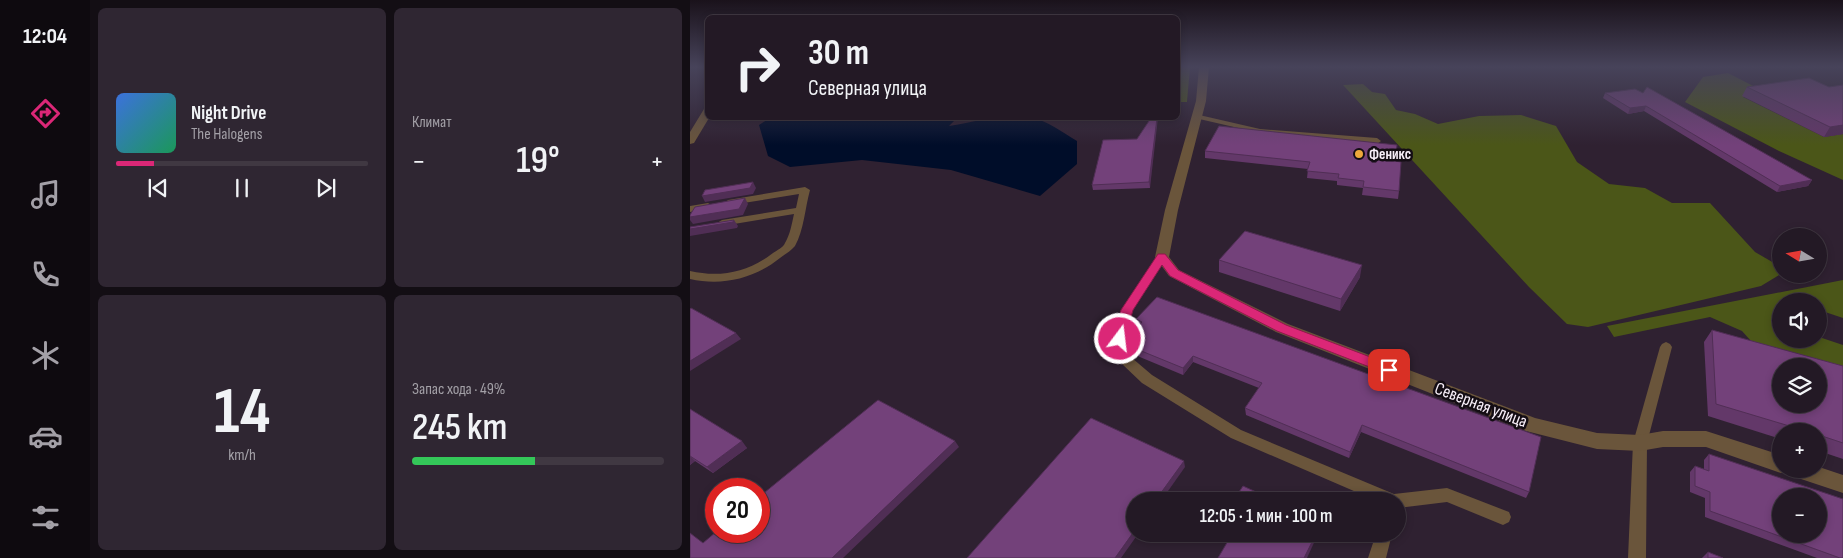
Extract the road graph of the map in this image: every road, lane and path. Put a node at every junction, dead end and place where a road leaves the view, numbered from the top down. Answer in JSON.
{"nodes":[{"id":1,"x":1203,"y":93,"type":"edge"},
{"id":2,"x":705,"y":116,"type":"edge"},
{"id":3,"x":1198,"y":116,"type":"junction"},
{"id":4,"x":1377,"y":141,"type":"edge"},
{"id":5,"x":690,"y":142,"type":"edge"},
{"id":6,"x":690,"y":209,"type":"edge"},
{"id":7,"x":799,"y":210,"type":"junction"},
{"id":8,"x":708,"y":226,"type":"edge"},
{"id":9,"x":1162,"y":257,"type":"junction"},
{"id":10,"x":690,"y":275,"type":"edge"},
{"id":11,"x":1666,"y":347,"type":"dead end"},
{"id":12,"x":1640,"y":443,"type":"junction"},
{"id":13,"x":1772,"y":461,"type":"edge"},
{"id":14,"x":1824,"y":478,"type":"edge"},
{"id":15,"x":1843,"y":484,"type":"edge"},
{"id":16,"x":1373,"y":492,"type":"edge"},
{"id":17,"x":1406,"y":500,"type":"edge"},
{"id":18,"x":1503,"y":517,"type":"dead end"},
{"id":19,"x":1382,"y":542,"type":"edge"},
{"id":20,"x":1377,"y":558,"type":"edge"},
{"id":21,"x":1637,"y":558,"type":"edge"}],
"edges":[{"from":1,"to":3,"type":"street"},
{"from":2,"to":5,"type":"street"},
{"from":3,"to":4,"type":"lane"},
{"from":3,"to":9,"type":"street"},
{"from":6,"to":7,"type":"lane"},
{"from":7,"to":8,"type":"lane"},
{"from":7,"to":10,"type":"lane"},
{"from":9,"to":12,"type":"street","name":"Северная улица"},
{"from":9,"to":16,"type":"lane"},
{"from":11,"to":12,"type":"lane"},
{"from":12,"to":13,"type":"street","name":"Северная улица"},
{"from":12,"to":21,"type":"lane"},
{"from":14,"to":15,"type":"street"},
{"from":17,"to":18,"type":"lane"},
{"from":19,"to":20,"type":"lane"}]}
